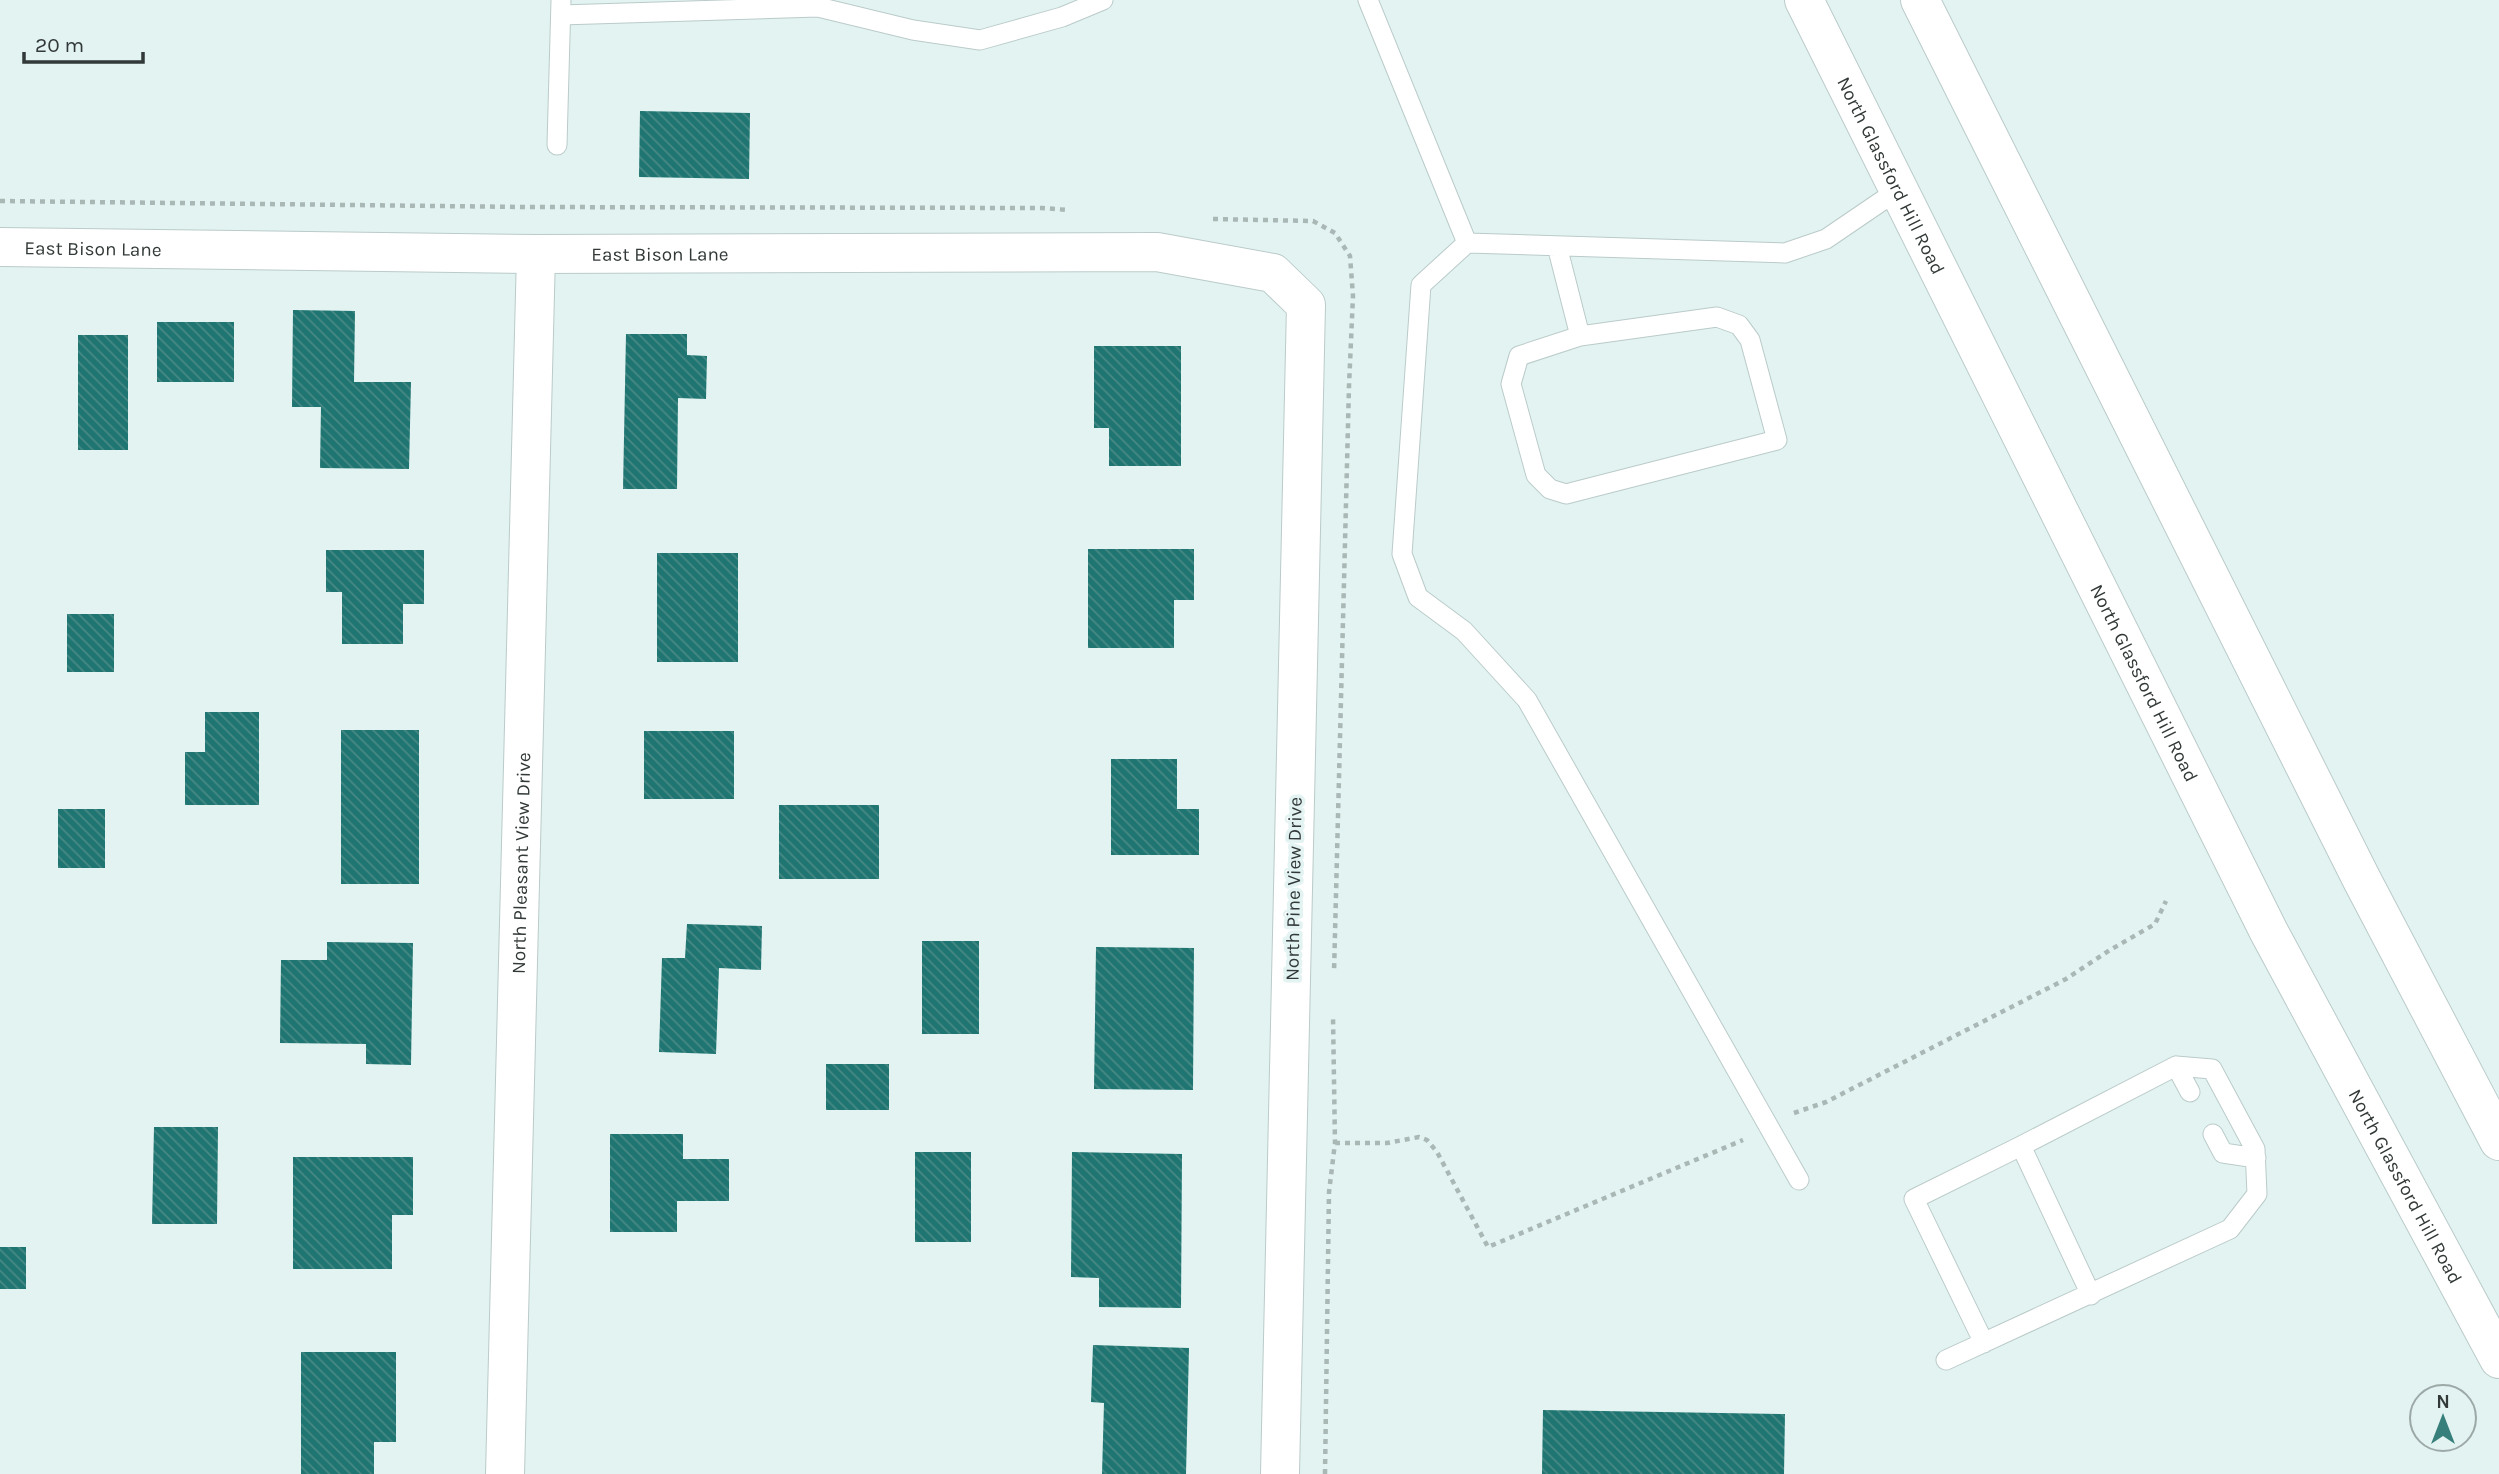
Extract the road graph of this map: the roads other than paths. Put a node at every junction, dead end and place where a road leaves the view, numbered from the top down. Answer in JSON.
{"nodes":[{"id":1,"x":1103,"y":0,"type":"edge"},
{"id":2,"x":1368,"y":0,"type":"edge"},
{"id":3,"x":1804,"y":0,"type":"edge"},
{"id":4,"x":1920,"y":0,"type":"edge"},
{"id":5,"x":561,"y":7,"type":"edge"},
{"id":6,"x":557,"y":145,"type":"dead end"},
{"id":7,"x":1898,"y":190,"type":"junction"},
{"id":8,"x":1467,"y":243,"type":"junction"},
{"id":9,"x":1557,"y":246,"type":"junction"},
{"id":10,"x":0,"y":247,"type":"edge"},
{"id":11,"x":536,"y":254,"type":"junction"},
{"id":12,"x":1306,"y":305,"type":"joint"},
{"id":13,"x":1580,"y":336,"type":"junction"},
{"id":14,"x":2176,"y":1066,"type":"junction"},
{"id":15,"x":2190,"y":1092,"type":"dead end"},
{"id":16,"x":2213,"y":1134,"type":"dead end"},
{"id":17,"x":2499,"y":1142,"type":"edge"},
{"id":18,"x":2021,"y":1146,"type":"junction"},
{"id":19,"x":2256,"y":1158,"type":"junction"},
{"id":20,"x":1799,"y":1180,"type":"dead end"},
{"id":21,"x":2091,"y":1295,"type":"junction"},
{"id":22,"x":1984,"y":1343,"type":"junction"},
{"id":23,"x":2499,"y":1359,"type":"edge"},
{"id":24,"x":1946,"y":1360,"type":"dead end"},
{"id":25,"x":505,"y":1474,"type":"edge"},
{"id":26,"x":1280,"y":1474,"type":"edge"}],
"edges":[{"from":1,"to":5,"type":"lane"},
{"from":2,"to":8,"type":"lane"},
{"from":3,"to":7,"type":"street","name":"North Glassford Hill Road"},
{"from":4,"to":17,"type":"street"},
{"from":5,"to":6,"type":"lane"},
{"from":7,"to":9,"type":"lane"},
{"from":7,"to":23,"type":"street","name":"North Glassford Hill Road"},
{"from":8,"to":9,"type":"lane"},
{"from":8,"to":20,"type":"lane"},
{"from":9,"to":13,"type":"lane"},
{"from":10,"to":11,"type":"street","name":"East Bison Lane"},
{"from":11,"to":12,"type":"street","name":"East Bison Lane"},
{"from":11,"to":25,"type":"street","name":"North Pleasant View Drive"},
{"from":12,"to":26,"type":"street","name":"North Pine View Drive"},
{"from":13,"to":13,"type":"lane"},
{"from":14,"to":15,"type":"lane"},
{"from":14,"to":18,"type":"lane"},
{"from":14,"to":19,"type":"lane"},
{"from":16,"to":19,"type":"lane"},
{"from":18,"to":21,"type":"lane"},
{"from":18,"to":22,"type":"lane"},
{"from":19,"to":21,"type":"lane"},
{"from":21,"to":22,"type":"lane"},
{"from":22,"to":24,"type":"lane"}]}
